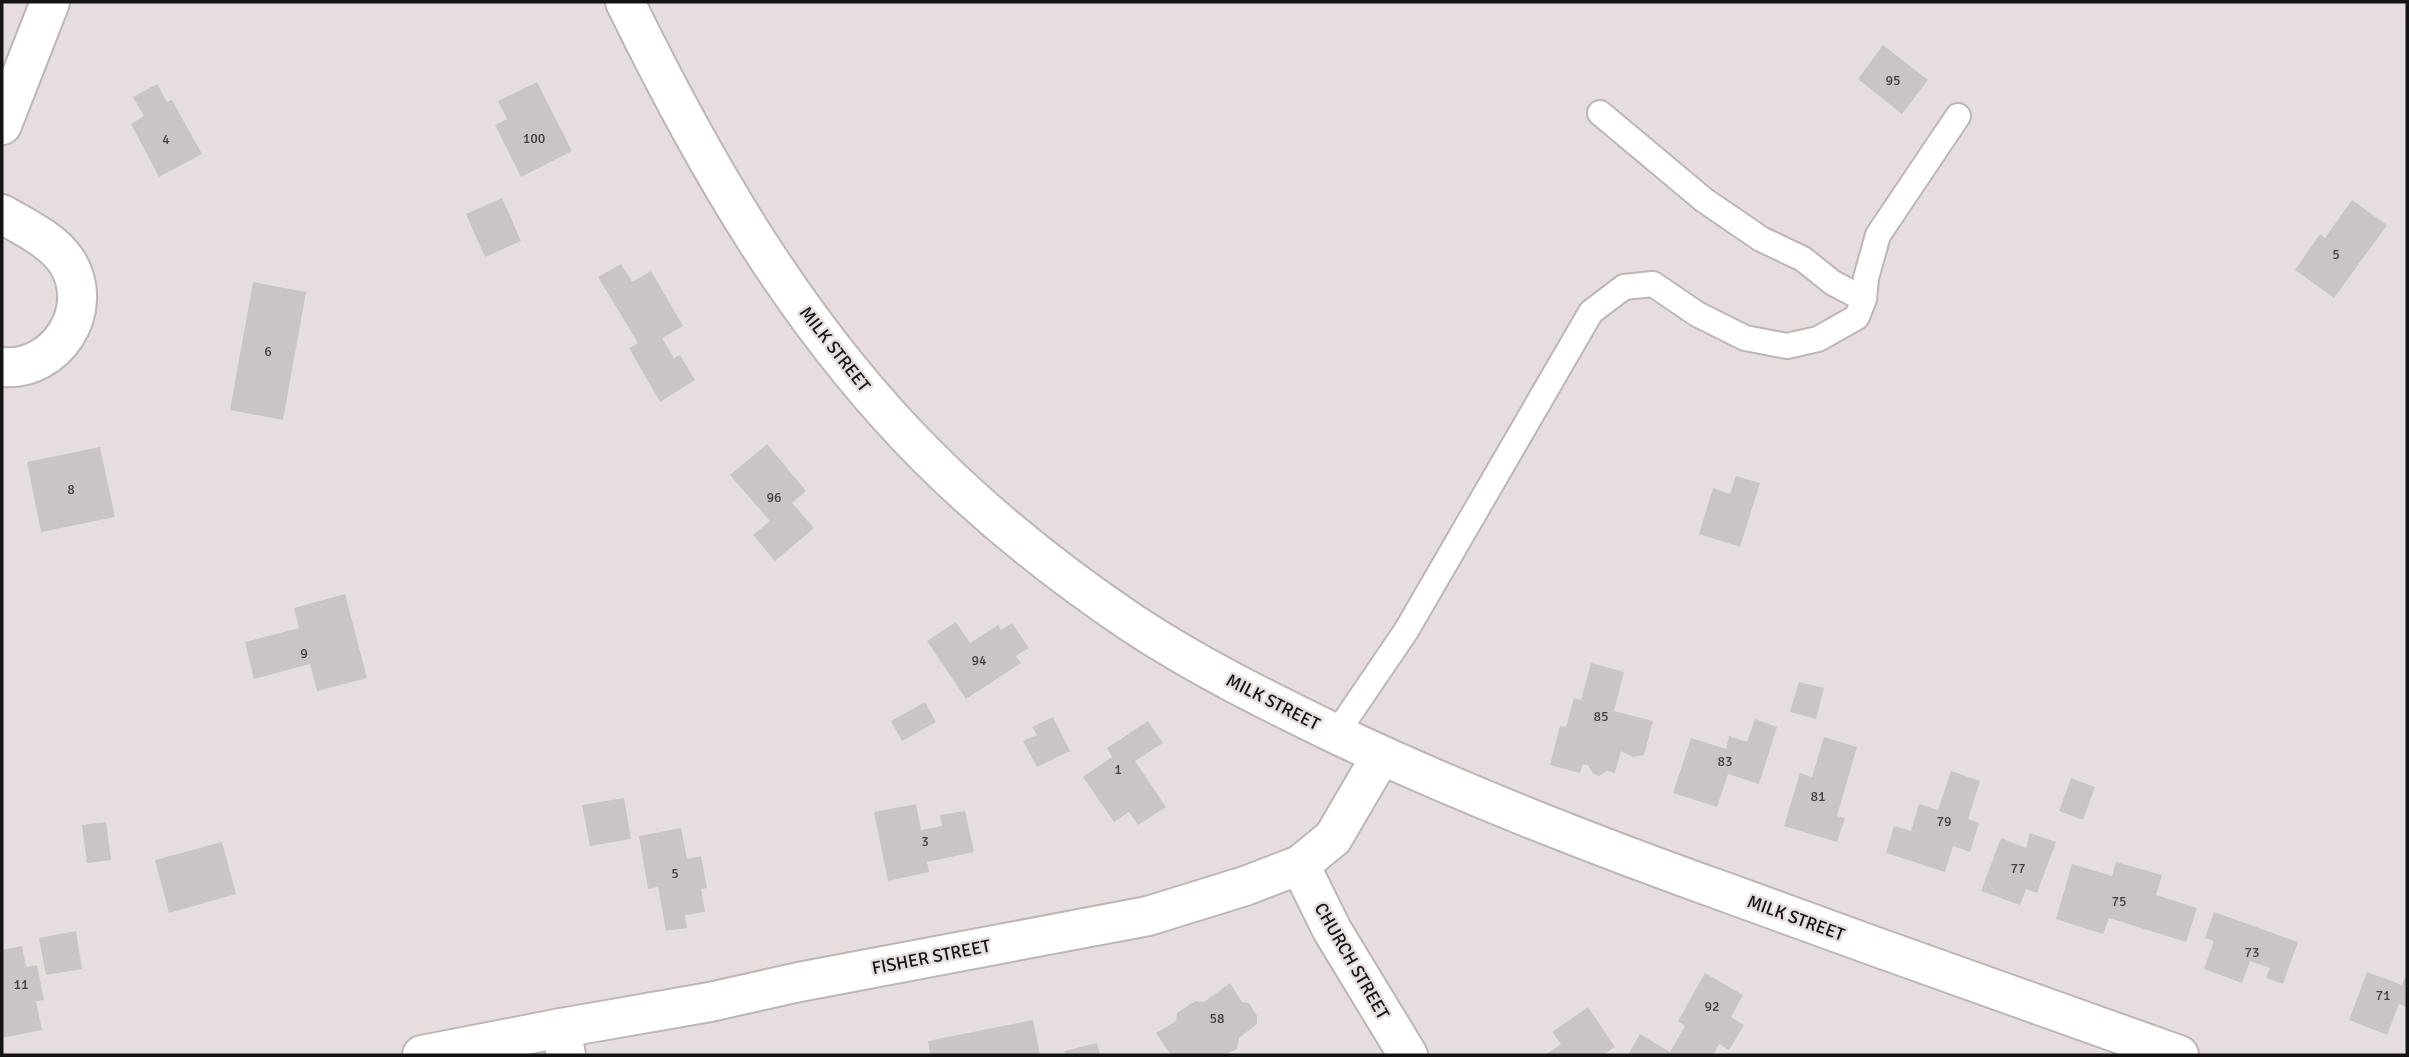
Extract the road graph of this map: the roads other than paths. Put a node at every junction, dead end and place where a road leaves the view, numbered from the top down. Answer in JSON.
{"nodes":[{"id":1,"x":50,"y":2,"type":"edge"},
{"id":2,"x":625,"y":2,"type":"edge"},
{"id":3,"x":1600,"y":113,"type":"dead end"},
{"id":4,"x":1958,"y":116,"type":"dead end"},
{"id":5,"x":2,"y":125,"type":"edge"},
{"id":6,"x":2,"y":214,"type":"edge"},
{"id":7,"x":1864,"y":299,"type":"junction"},
{"id":8,"x":2,"y":367,"type":"edge"},
{"id":9,"x":1336,"y":734,"type":"junction"},
{"id":10,"x":1381,"y":756,"type":"junction"},
{"id":11,"x":1300,"y":865,"type":"junction"},
{"id":12,"x":564,"y":1042,"type":"edge"},
{"id":13,"x":422,"y":1055,"type":"edge"},
{"id":14,"x":1408,"y":1055,"type":"edge"},
{"id":15,"x":2179,"y":1055,"type":"edge"}],
"edges":[{"from":1,"to":5,"type":"main road"},
{"from":2,"to":9,"type":"main road","name":"MILK STREET"},
{"from":3,"to":7,"type":"lane"},
{"from":4,"to":7,"type":"lane"},
{"from":6,"to":8,"type":"main road"},
{"from":7,"to":9,"type":"lane"},
{"from":9,"to":10,"type":"main road","name":"MILK STREET"},
{"from":10,"to":11,"type":"main road","name":"FISHER STREET"},
{"from":10,"to":15,"type":"main road","name":"MILK STREET"},
{"from":11,"to":12,"type":"main road","name":"FISHER STREET"},
{"from":11,"to":14,"type":"main road","name":"CHURCH STREET"},
{"from":12,"to":13,"type":"main road","name":"FISHER STREET"}]}
